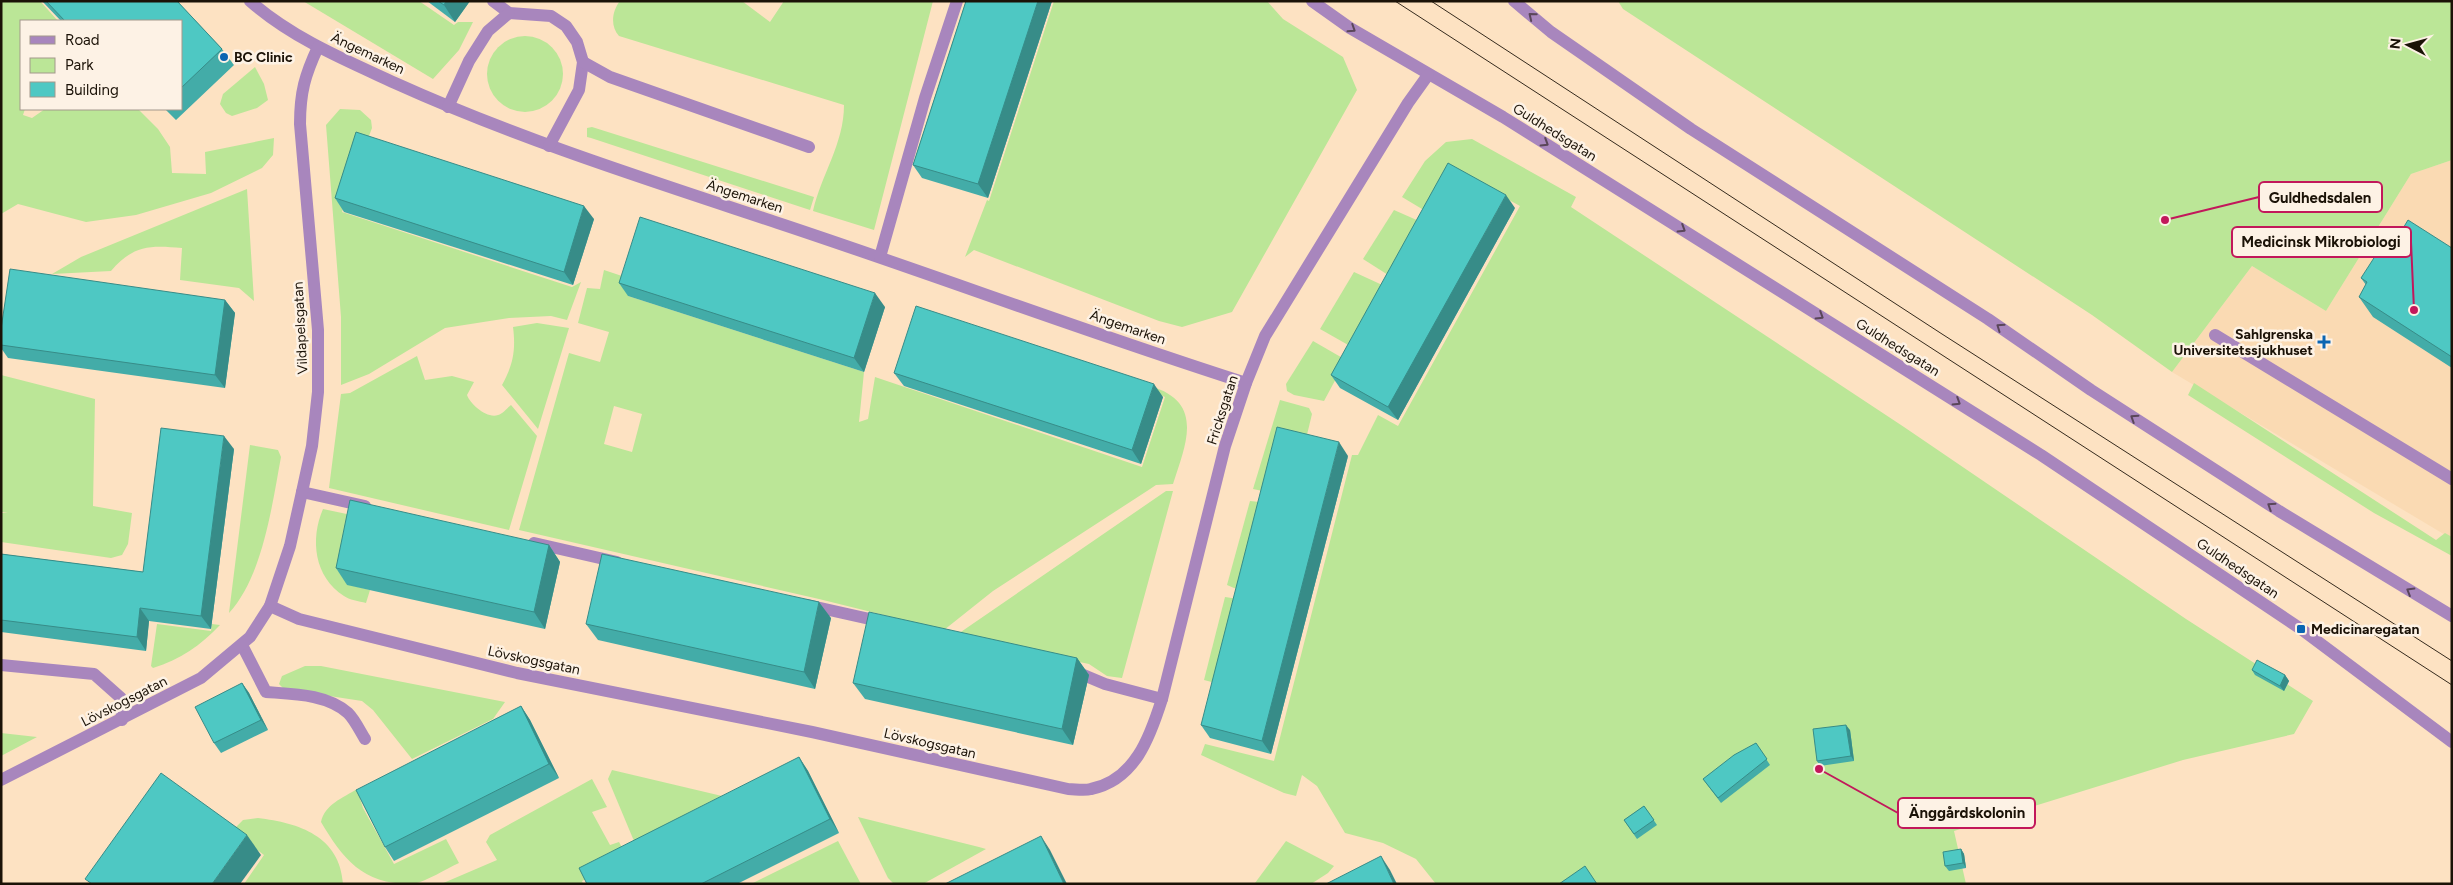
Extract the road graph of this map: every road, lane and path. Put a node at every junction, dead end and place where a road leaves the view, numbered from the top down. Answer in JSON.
{"nodes":[{"id":1,"x":250,"y":1,"type":"edge"},
{"id":2,"x":493,"y":1,"type":"edge"},
{"id":3,"x":957,"y":1,"type":"edge"},
{"id":4,"x":1312,"y":1,"type":"edge"},
{"id":5,"x":1514,"y":1,"type":"edge"},
{"id":6,"x":509,"y":13,"type":"junction"},
{"id":7,"x":318,"y":47,"type":"junction"},
{"id":8,"x":583,"y":62,"type":"junction"},
{"id":9,"x":1428,"y":75,"type":"junction"},
{"id":10,"x":448,"y":107,"type":"junction"},
{"id":11,"x":549,"y":146,"type":"junction"},
{"id":12,"x":809,"y":147,"type":"dead end"},
{"id":13,"x":880,"y":257,"type":"junction"},
{"id":14,"x":2215,"y":335,"type":"dead end"},
{"id":15,"x":1246,"y":383,"type":"junction"},
{"id":16,"x":2452,"y":479,"type":"edge"},
{"id":17,"x":302,"y":492,"type":"junction"},
{"id":18,"x":378,"y":509,"type":"edge"},
{"id":19,"x":519,"y":540,"type":"edge"},
{"id":20,"x":633,"y":566,"type":"edge"},
{"id":21,"x":795,"y":602,"type":"edge"},
{"id":22,"x":270,"y":606,"type":"junction"},
{"id":23,"x":2452,"y":616,"type":"edge"},
{"id":24,"x":892,"y":624,"type":"edge"},
{"id":25,"x":242,"y":645,"type":"junction"},
{"id":26,"x":1,"y":665,"type":"edge"},
{"id":27,"x":1064,"y":668,"type":"edge"},
{"id":28,"x":1162,"y":699,"type":"junction"},
{"id":29,"x":122,"y":720,"type":"junction"},
{"id":30,"x":365,"y":739,"type":"dead end"},
{"id":31,"x":2452,"y":742,"type":"edge"},
{"id":32,"x":1,"y":780,"type":"edge"},
{"id":33,"x":1113,"y":782,"type":"joint"}],
"edges":[{"from":1,"to":7,"type":"street","name":"Ängemarken"},
{"from":2,"to":6,"type":"street"},
{"from":3,"to":13,"type":"street"},
{"from":4,"to":9,"type":"street","name":"Guldhedsgatan","one_way":true},
{"from":23,"to":5,"type":"street","one_way":true},
{"from":6,"to":8,"type":"street"},
{"from":6,"to":10,"type":"street"},
{"from":7,"to":10,"type":"street","name":"Ängemarken"},
{"from":7,"to":17,"type":"street","name":"Vildapelsgatan"},
{"from":8,"to":11,"type":"street"},
{"from":8,"to":12,"type":"street"},
{"from":9,"to":15,"type":"street","name":"Fricksgatan"},
{"from":9,"to":31,"type":"street","name":"Guldhedsgatan","one_way":true},
{"from":10,"to":11,"type":"street","name":"Ängemarken"},
{"from":11,"to":13,"type":"street","name":"Ängemarken"},
{"from":13,"to":15,"type":"street","name":"Ängemarken"},
{"from":14,"to":16,"type":"street"},
{"from":15,"to":28,"type":"street","name":"Fricksgatan"},
{"from":17,"to":18,"type":"street"},
{"from":17,"to":22,"type":"street","name":"Vildapelsgatan"},
{"from":19,"to":20,"type":"street"},
{"from":21,"to":24,"type":"street"},
{"from":22,"to":25,"type":"street","name":"Lövskogsgatan"},
{"from":22,"to":33,"type":"street","name":"Lövskogsgatan"},
{"from":25,"to":29,"type":"street","name":"Lövskogsgatan"},
{"from":25,"to":30,"type":"street"},
{"from":26,"to":29,"type":"street"},
{"from":27,"to":28,"type":"street"},
{"from":28,"to":33,"type":"street","name":"Fricksgatan"},
{"from":29,"to":32,"type":"street","name":"Lövskogsgatan"}]}
